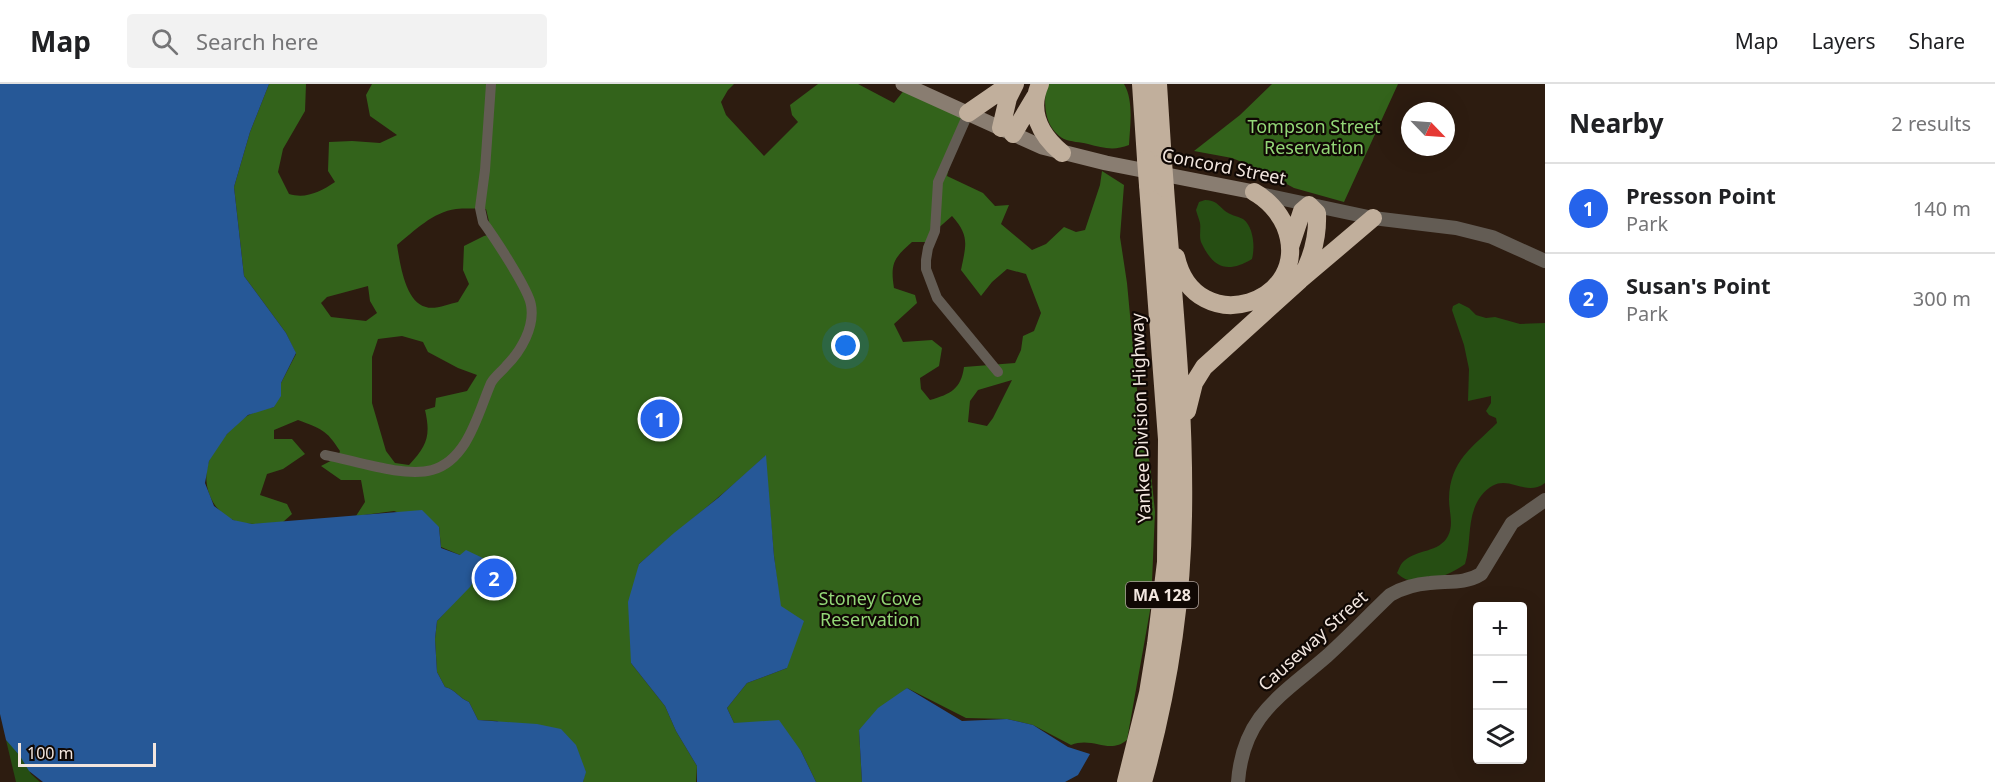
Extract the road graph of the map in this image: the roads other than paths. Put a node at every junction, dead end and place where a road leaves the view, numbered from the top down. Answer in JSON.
{"nodes":[{"id":1,"x":491,"y":84,"type":"edge"},
{"id":2,"x":903,"y":84,"type":"edge"},
{"id":3,"x":1010,"y":84,"type":"edge"},
{"id":4,"x":1015,"y":84,"type":"edge"},
{"id":5,"x":1130,"y":84,"type":"edge"},
{"id":6,"x":1141,"y":84,"type":"edge"},
{"id":7,"x":1158,"y":84,"type":"edge"},
{"id":8,"x":1038,"y":90,"type":"edge"},
{"id":9,"x":968,"y":113,"type":"junction"},
{"id":10,"x":1007,"y":131,"type":"junction"},
{"id":11,"x":1062,"y":153,"type":"junction"},
{"id":12,"x":1152,"y":159,"type":"junction"},
{"id":13,"x":1156,"y":187,"type":"junction"},
{"id":14,"x":1254,"y":192,"type":"junction"},
{"id":15,"x":1309,"y":205,"type":"junction"},
{"id":16,"x":1373,"y":218,"type":"junction"},
{"id":17,"x":1290,"y":250,"type":"junction"},
{"id":18,"x":1541,"y":257,"type":"edge"},
{"id":19,"x":1300,"y":280,"type":"junction"},
{"id":20,"x":998,"y":372,"type":"dead end"},
{"id":21,"x":324,"y":454,"type":"dead end"},
{"id":22,"x":1545,"y":500,"type":"edge"},
{"id":23,"x":1184,"y":517,"type":"junction"},
{"id":24,"x":1126,"y":782,"type":"edge"},
{"id":25,"x":1143,"y":782,"type":"edge"},
{"id":26,"x":1238,"y":782,"type":"edge"}],
"edges":[{"from":1,"to":21,"type":"street"},
{"from":2,"to":9,"type":"main road","name":"Concord Street"},
{"from":3,"to":9,"type":"highway"},
{"from":4,"to":10,"type":"highway"},
{"from":5,"to":12,"type":"highway"},
{"from":6,"to":12,"type":"highway","name":"Yankee Division Highway","number":"MA 128"},
{"from":7,"to":12,"type":"highway","name":"Yankee Division Highway","number":"MA 128"},
{"from":8,"to":10,"type":"highway"},
{"from":8,"to":11,"type":"highway"},
{"from":9,"to":10,"type":"main road","name":"Concord Street"},
{"from":9,"to":20,"type":"street"},
{"from":10,"to":11,"type":"main road","name":"Concord Street"},
{"from":11,"to":14,"type":"main road","name":"Concord Street"},
{"from":12,"to":13,"type":"highway","name":"Yankee Division Highway","number":"MA 128","bridge":true},
{"from":13,"to":17,"type":"highway"},
{"from":13,"to":23,"type":"highway","name":"Yankee Division Highway","number":"MA 128"},
{"from":13,"to":24,"type":"highway","name":"Yankee Division Highway","number":"MA 128"},
{"from":14,"to":15,"type":"street","name":"Concord Street"},
{"from":14,"to":17,"type":"highway"},
{"from":15,"to":16,"type":"street","name":"Concord Street"},
{"from":15,"to":17,"type":"highway"},
{"from":15,"to":19,"type":"highway"},
{"from":16,"to":18,"type":"street","name":"Concord Street"},
{"from":16,"to":19,"type":"highway"},
{"from":19,"to":23,"type":"highway"},
{"from":22,"to":26,"type":"street","name":"Causeway Street"},
{"from":23,"to":25,"type":"highway","name":"Yankee Division Highway","number":"MA 128"}]}
